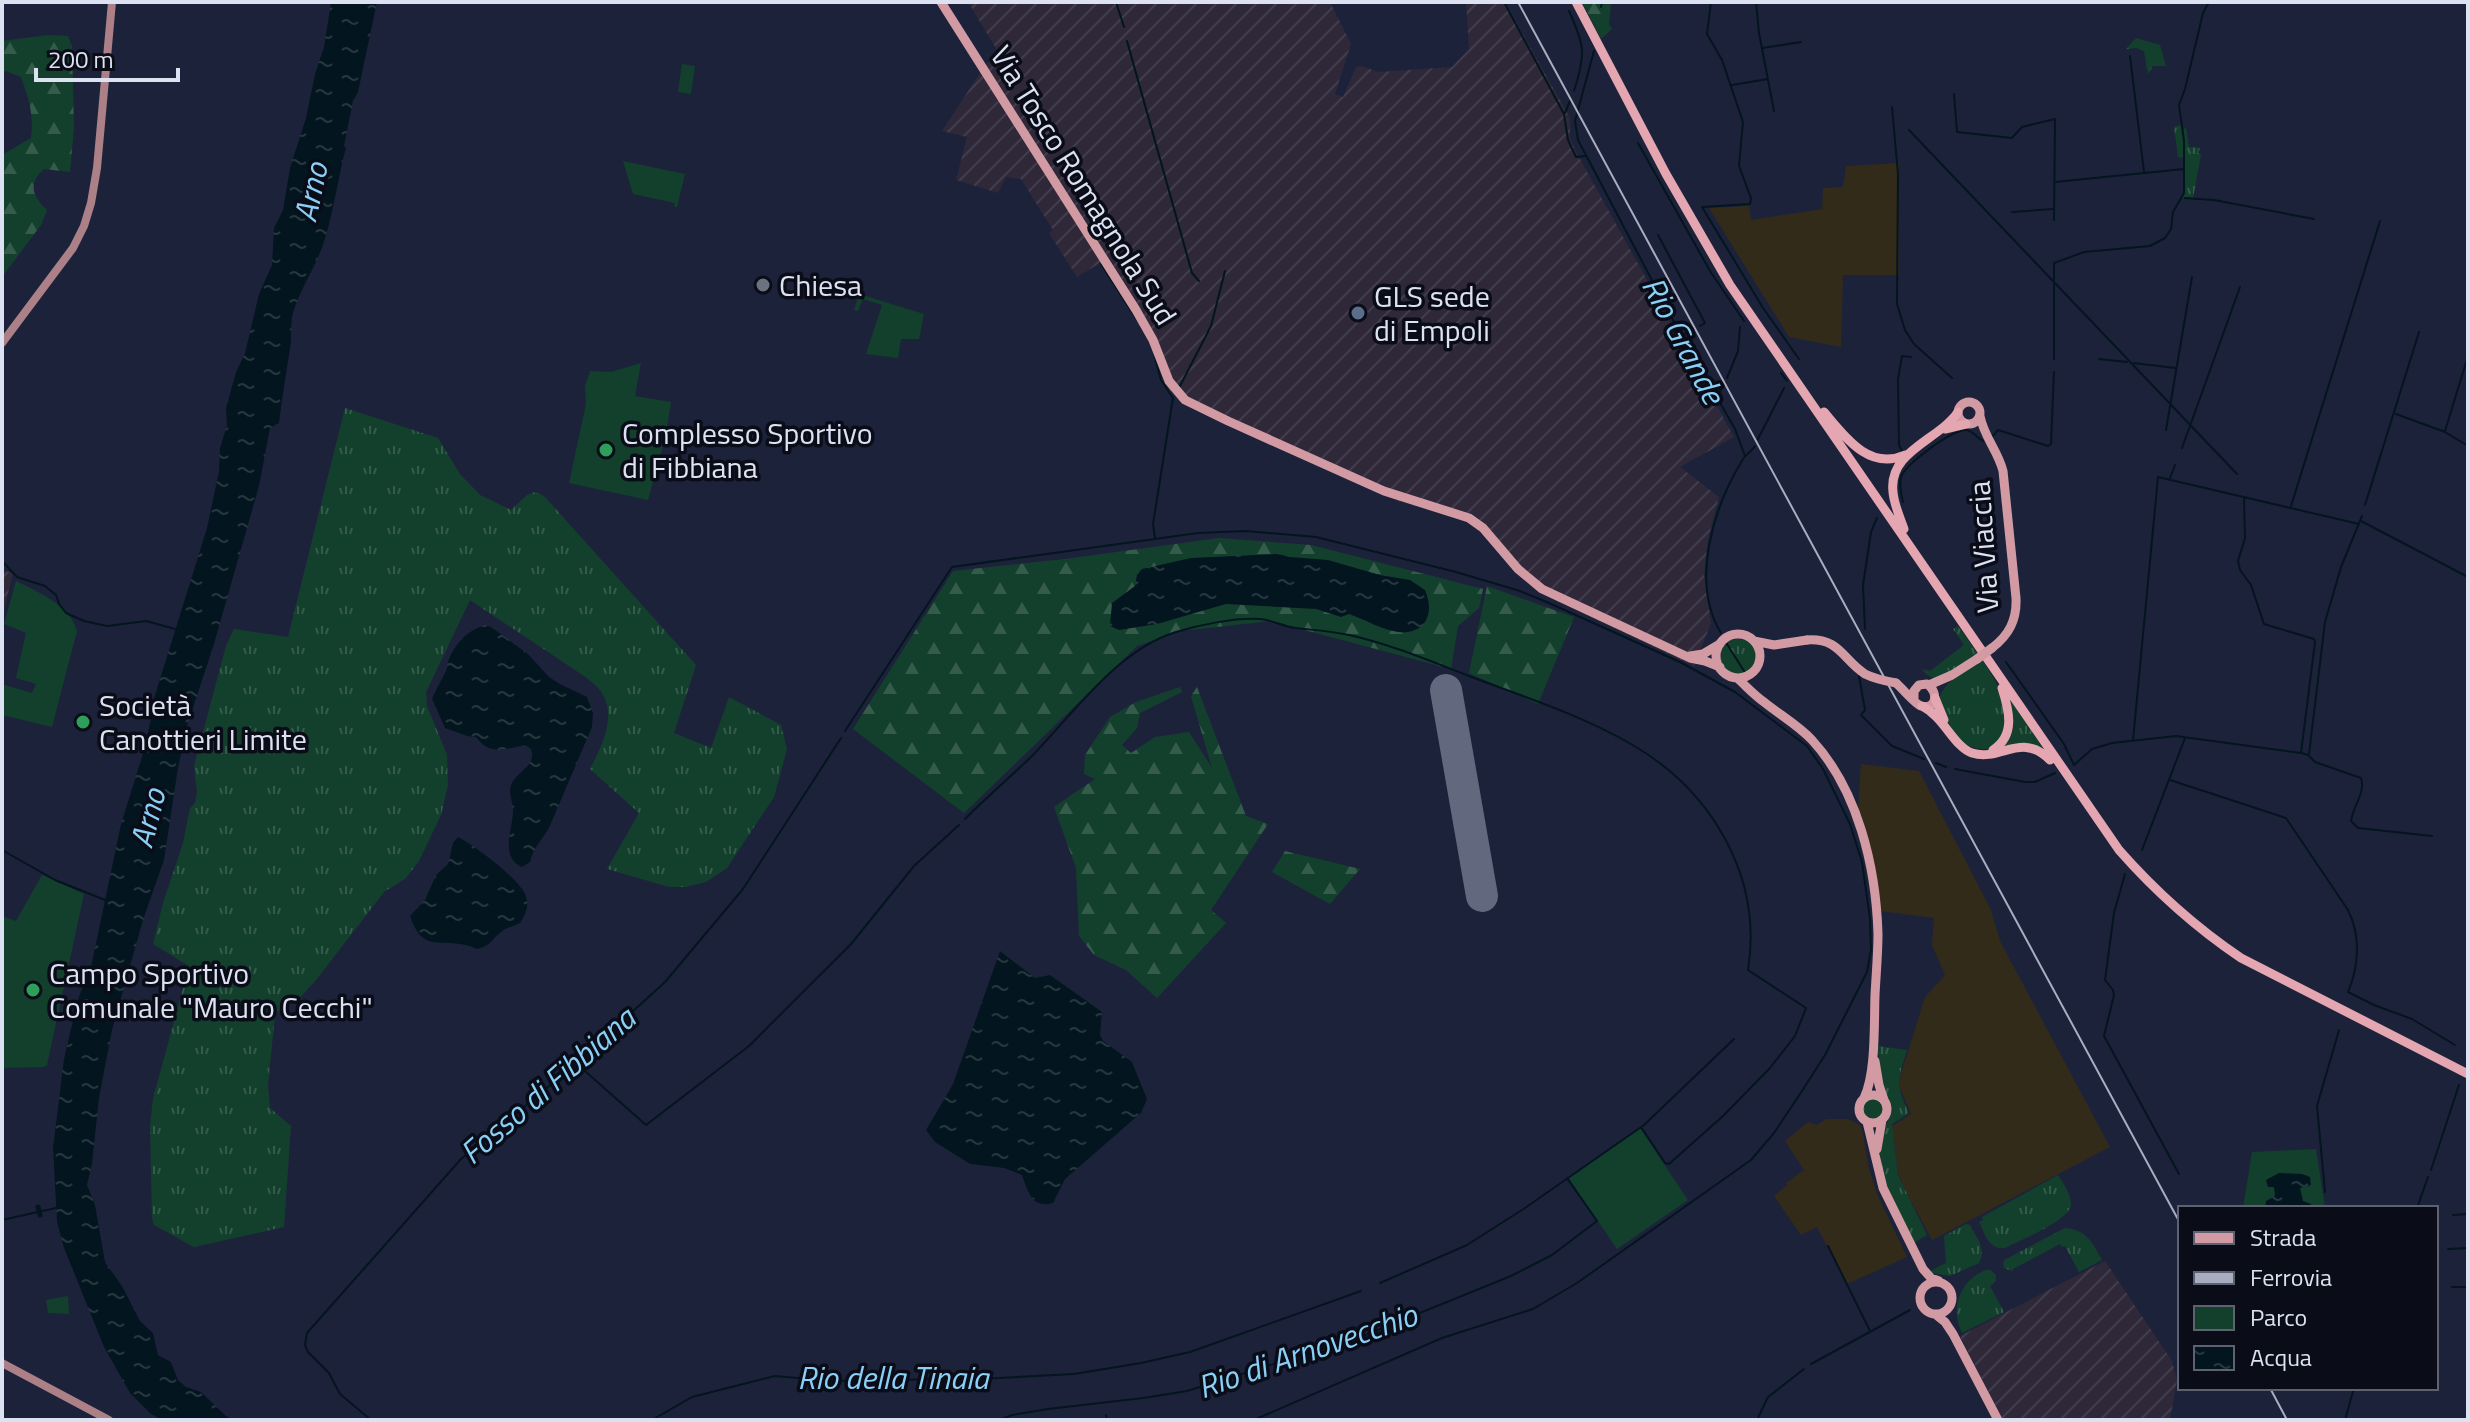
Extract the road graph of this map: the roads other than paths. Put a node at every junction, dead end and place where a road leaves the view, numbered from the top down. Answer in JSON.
{"nodes":[{"id":1,"x":112,"y":2,"type":"edge"},
{"id":2,"x":941,"y":2,"type":"edge"},
{"id":3,"x":1579,"y":2,"type":"edge"},
{"id":4,"x":2,"y":343,"type":"edge"},
{"id":5,"x":1824,"y":412,"type":"junction"},
{"id":6,"x":1958,"y":412,"type":"junction"},
{"id":7,"x":1980,"y":416,"type":"junction"},
{"id":8,"x":1967,"y":424,"type":"junction"},
{"id":9,"x":1942,"y":430,"type":"junction"},
{"id":10,"x":1987,"y":439,"type":"junction"},
{"id":11,"x":1908,"y":454,"type":"junction"},
{"id":12,"x":1904,"y":529,"type":"junction"},
{"id":13,"x":1754,"y":641,"type":"junction"},
{"id":14,"x":1790,"y":643,"type":"junction"},
{"id":15,"x":1720,"y":644,"type":"junction"},
{"id":16,"x":1685,"y":656,"type":"junction"},
{"id":17,"x":1757,"y":665,"type":"junction"},
{"id":18,"x":1720,"y":667,"type":"junction"},
{"id":19,"x":1952,"y":675,"type":"junction"},
{"id":20,"x":1737,"y":678,"type":"junction"},
{"id":21,"x":2000,"y":679,"type":"junction"},
{"id":22,"x":1896,"y":683,"type":"junction"},
{"id":23,"x":1924,"y":685,"type":"junction"},
{"id":24,"x":1935,"y":697,"type":"junction"},
{"id":25,"x":1764,"y":703,"type":"junction"},
{"id":26,"x":1918,"y":703,"type":"junction"},
{"id":27,"x":1949,"y":730,"type":"junction"},
{"id":28,"x":1991,"y":752,"type":"junction"},
{"id":29,"x":2069,"y":780,"type":"junction"},
{"id":30,"x":1873,"y":1041,"type":"junction"},
{"id":31,"x":2446,"y":1060,"type":"junction"},
{"id":32,"x":2468,"y":1067,"type":"edge"},
{"id":33,"x":2468,"y":1074,"type":"edge"},
{"id":34,"x":1864,"y":1098,"type":"junction"},
{"id":35,"x":1884,"y":1100,"type":"junction"},
{"id":36,"x":1882,"y":1120,"type":"junction"},
{"id":37,"x":1867,"y":1122,"type":"junction"},
{"id":38,"x":1876,"y":1157,"type":"junction"},
{"id":39,"x":1914,"y":1254,"type":"junction"},
{"id":40,"x":1939,"y":1281,"type":"junction"},
{"id":41,"x":1921,"y":1290,"type":"junction"},
{"id":42,"x":1949,"y":1307,"type":"junction"},
{"id":43,"x":1935,"y":1314,"type":"junction"},
{"id":44,"x":1963,"y":1352,"type":"junction"},
{"id":45,"x":2,"y":1363,"type":"edge"},
{"id":46,"x":109,"y":1420,"type":"edge"},
{"id":47,"x":1998,"y":1420,"type":"edge"}],
"edges":[{"from":1,"to":4,"type":"main road"},
{"from":2,"to":16,"type":"main road","name":"Via Tosco Romagnola Sud"},
{"from":3,"to":5,"type":"highway"},
{"from":3,"to":21,"type":"highway"},
{"from":5,"to":11,"type":"highway"},
{"from":5,"to":12,"type":"highway"},
{"from":6,"to":7,"type":"main road"},
{"from":6,"to":8,"type":"main road"},
{"from":6,"to":9,"type":"highway"},
{"from":7,"to":8,"type":"main road"},
{"from":7,"to":10,"type":"main road","name":"Via Viaccia"},
{"from":8,"to":9,"type":"highway"},
{"from":8,"to":10,"type":"main road"},
{"from":9,"to":11,"type":"highway"},
{"from":10,"to":19,"type":"main road","name":"Via Viaccia","bridge":true},
{"from":11,"to":12,"type":"highway"},
{"from":12,"to":31,"type":"highway"},
{"from":13,"to":14,"type":"main road"},
{"from":13,"to":15,"type":"main road"},
{"from":13,"to":17,"type":"main road"},
{"from":14,"to":17,"type":"main road"},
{"from":14,"to":22,"type":"main road","bridge":true},
{"from":15,"to":16,"type":"main road"},
{"from":15,"to":18,"type":"main road"},
{"from":16,"to":18,"type":"main road","name":"Via Tosco Romagnola Sud"},
{"from":17,"to":20,"type":"main road"},
{"from":17,"to":25,"type":"main road"},
{"from":18,"to":20,"type":"main road"},
{"from":19,"to":23,"type":"main road"},
{"from":19,"to":24,"type":"main road"},
{"from":20,"to":25,"type":"main road"},
{"from":21,"to":28,"type":"highway"},
{"from":21,"to":29,"type":"highway"},
{"from":22,"to":23,"type":"main road"},
{"from":22,"to":26,"type":"main road"},
{"from":23,"to":24,"type":"main road"},
{"from":23,"to":26,"type":"main road"},
{"from":24,"to":26,"type":"main road"},
{"from":24,"to":27,"type":"highway"},
{"from":25,"to":30,"type":"main road"},
{"from":26,"to":27,"type":"highway"},
{"from":27,"to":28,"type":"highway"},
{"from":28,"to":29,"type":"highway"},
{"from":29,"to":31,"type":"highway"},
{"from":30,"to":34,"type":"main road"},
{"from":30,"to":35,"type":"main road"},
{"from":31,"to":32,"type":"highway"},
{"from":31,"to":33,"type":"highway"},
{"from":34,"to":35,"type":"main road"},
{"from":34,"to":37,"type":"main road"},
{"from":35,"to":36,"type":"main road"},
{"from":36,"to":37,"type":"main road"},
{"from":36,"to":38,"type":"main road"},
{"from":37,"to":38,"type":"main road"},
{"from":38,"to":39,"type":"main road"},
{"from":39,"to":40,"type":"main road"},
{"from":39,"to":41,"type":"main road"},
{"from":40,"to":41,"type":"main road"},
{"from":40,"to":42,"type":"main road"},
{"from":41,"to":43,"type":"main road"},
{"from":42,"to":43,"type":"main road"},
{"from":42,"to":44,"type":"main road"},
{"from":43,"to":44,"type":"main road"},
{"from":44,"to":47,"type":"main road"},
{"from":45,"to":46,"type":"main road"}]}
